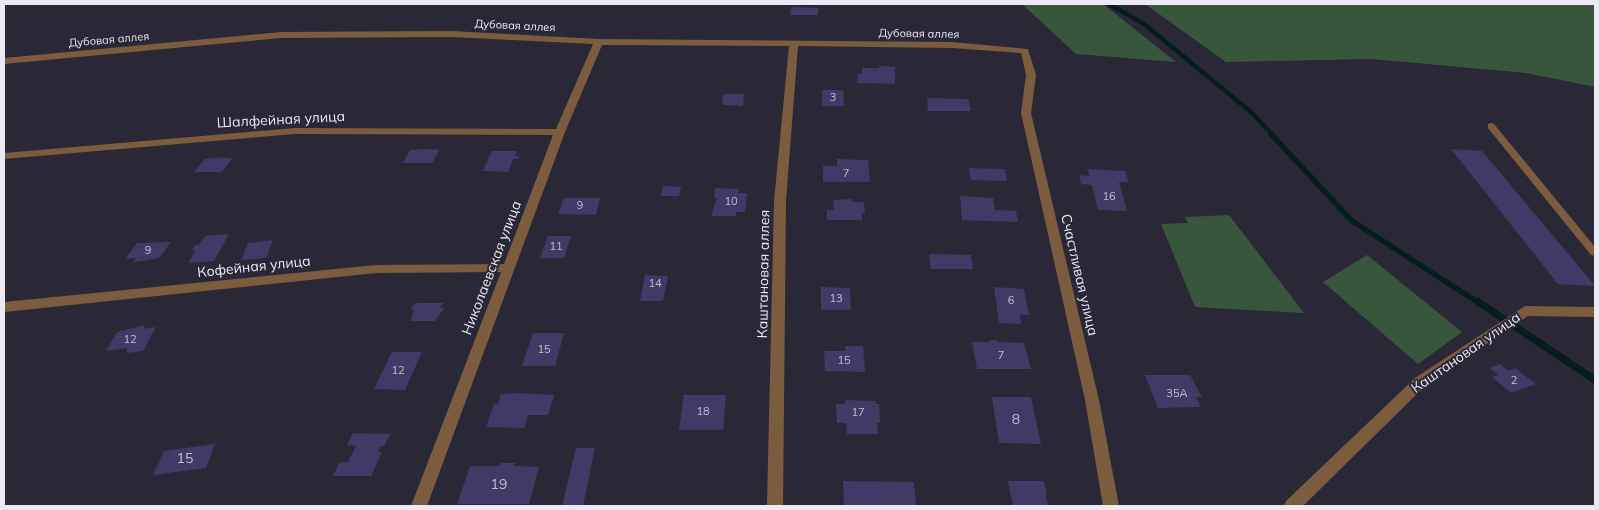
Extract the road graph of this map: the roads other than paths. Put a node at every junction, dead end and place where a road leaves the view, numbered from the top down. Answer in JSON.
{"nodes":[{"id":1,"x":599,"y":42,"type":"junction"},
{"id":2,"x":794,"y":43,"type":"junction"},
{"id":3,"x":1025,"y":51,"type":"joint"},
{"id":4,"x":4,"y":61,"type":"edge"},
{"id":5,"x":1491,"y":126,"type":"dead end"},
{"id":6,"x":560,"y":132,"type":"junction"},
{"id":7,"x":4,"y":156,"type":"edge"},
{"id":8,"x":1595,"y":253,"type":"edge"},
{"id":9,"x":508,"y":268,"type":"junction"},
{"id":10,"x":4,"y":307,"type":"edge"},
{"id":11,"x":1595,"y":312,"type":"edge"},
{"id":12,"x":419,"y":506,"type":"edge"},
{"id":13,"x":775,"y":506,"type":"edge"},
{"id":14,"x":1111,"y":506,"type":"edge"},
{"id":15,"x":1292,"y":506,"type":"edge"}],
"edges":[{"from":1,"to":2,"type":"street","name":"Дубовая аллея"},
{"from":1,"to":4,"type":"street","name":"Дубовая аллея"},
{"from":1,"to":6,"type":"street","name":"Николаевская улица"},
{"from":2,"to":3,"type":"street","name":"Дубовая аллея"},
{"from":2,"to":13,"type":"street","name":"Каштановая аллея"},
{"from":3,"to":14,"type":"street","name":"Счастливая улица"},
{"from":5,"to":8,"type":"lane"},
{"from":6,"to":7,"type":"street","name":"Шалфейная улица"},
{"from":6,"to":9,"type":"street","name":"Николаевская улица"},
{"from":9,"to":10,"type":"street","name":"Кофейная улица"},
{"from":9,"to":12,"type":"street","name":"Николаевская улица"},
{"from":11,"to":15,"type":"street","name":"Каштановая улица"}]}
